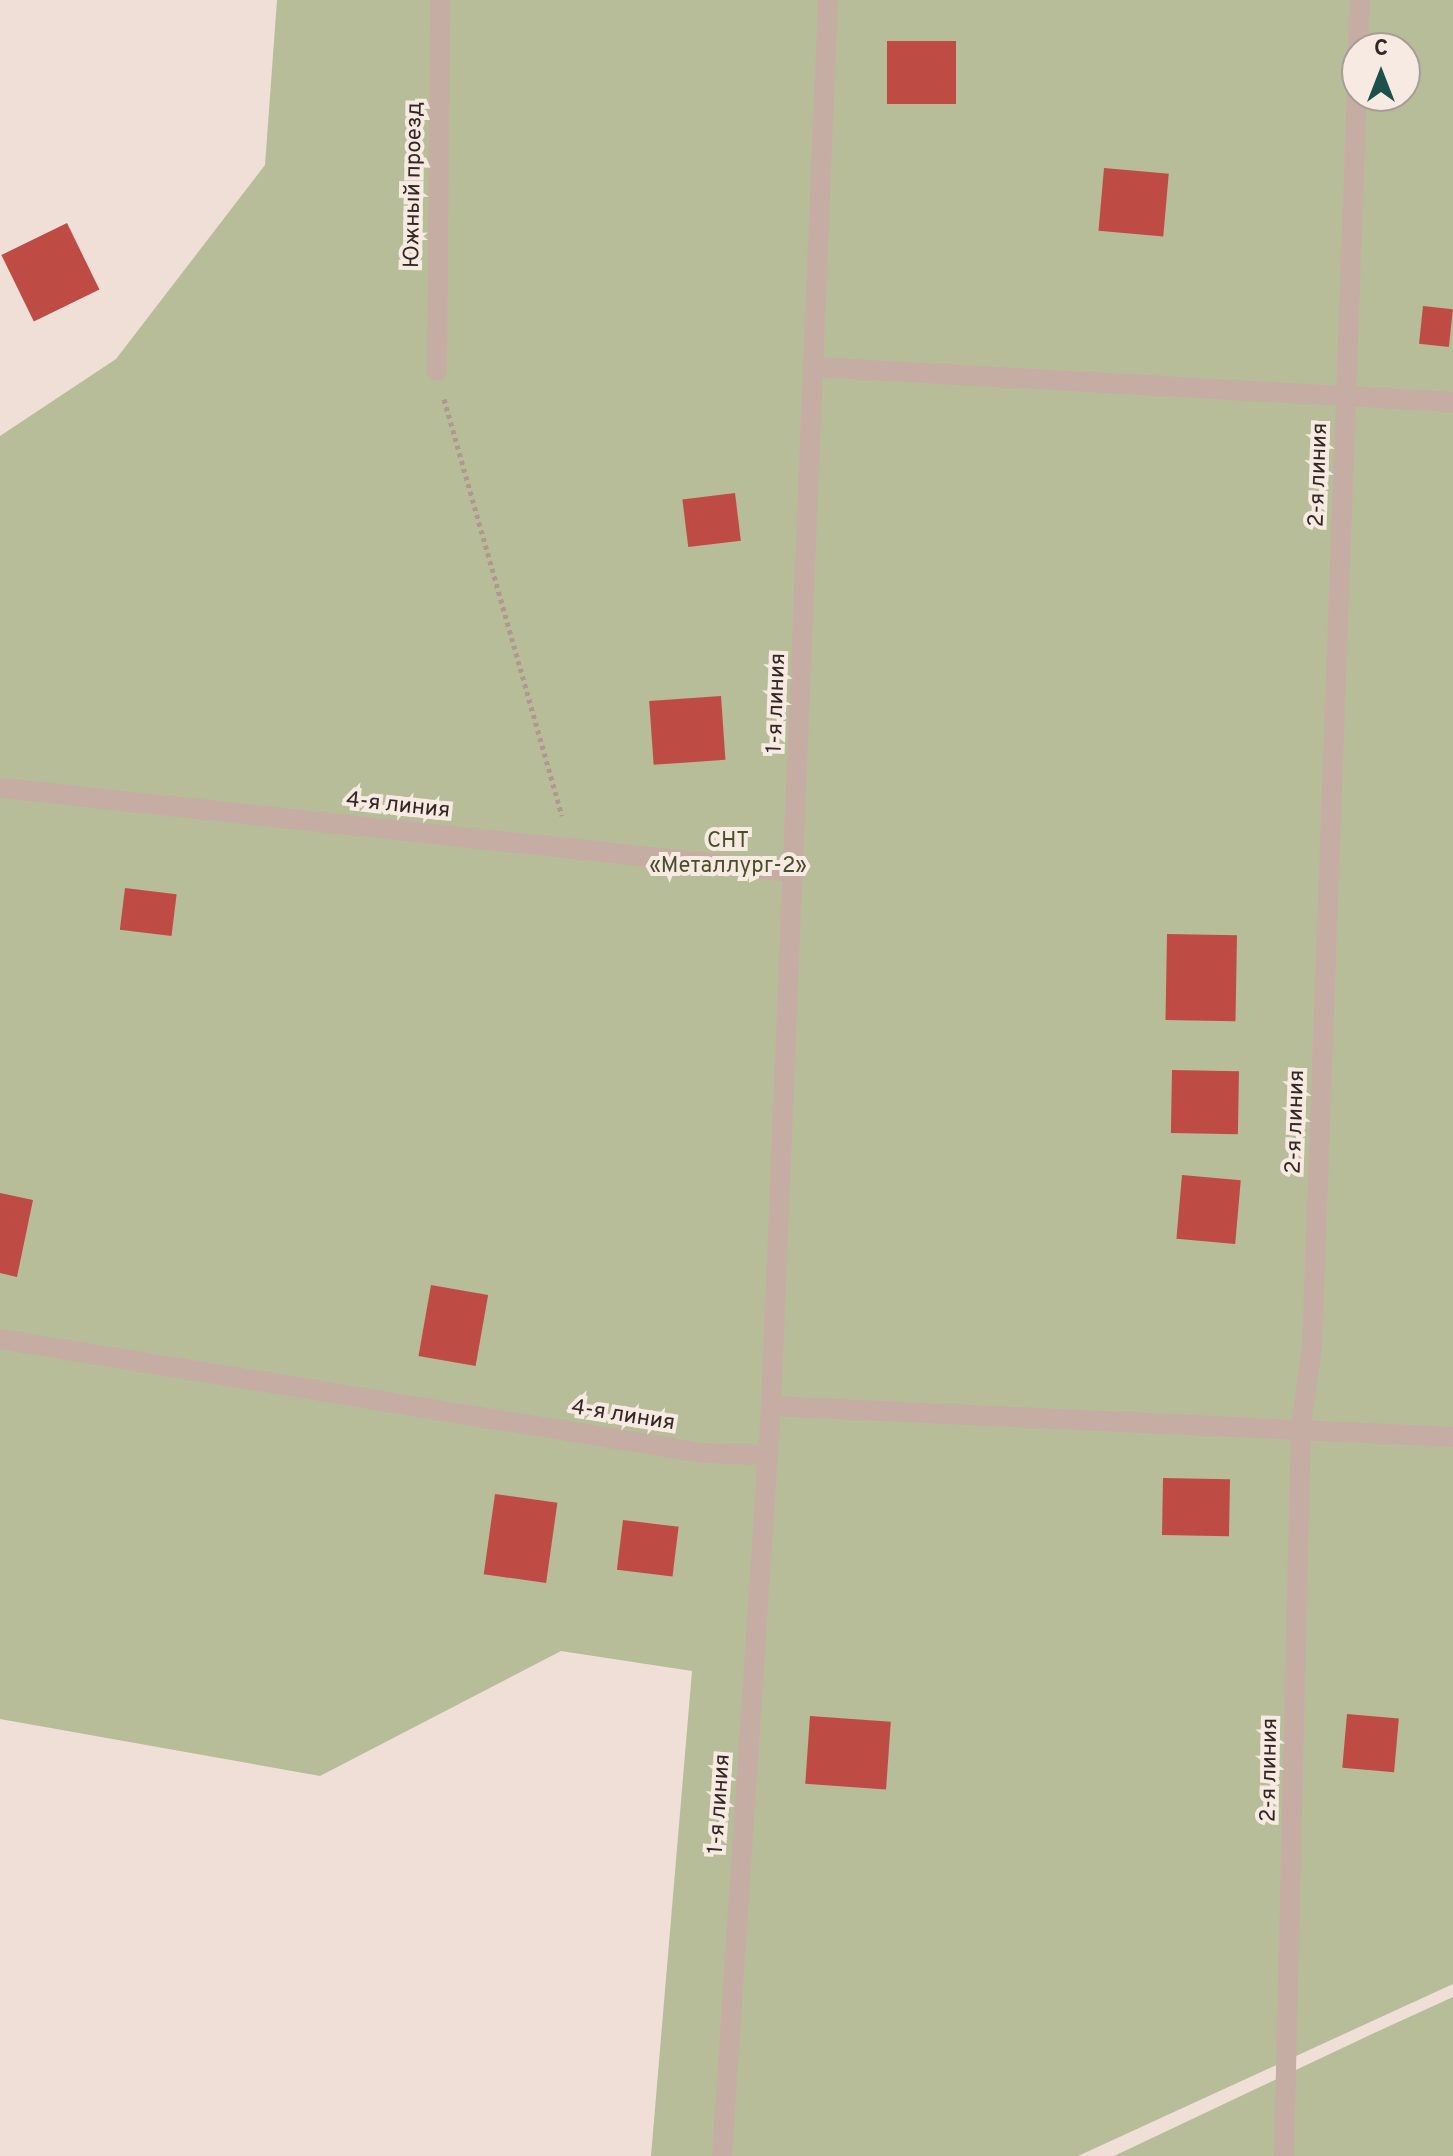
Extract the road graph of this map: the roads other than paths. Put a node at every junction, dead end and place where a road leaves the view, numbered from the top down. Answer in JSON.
{"nodes":[{"id":1,"x":440,"y":0,"type":"edge"},
{"id":2,"x":828,"y":0,"type":"edge"},
{"id":3,"x":1360,"y":0,"type":"edge"},
{"id":4,"x":1359,"y":32,"type":"edge"},
{"id":5,"x":1356,"y":112,"type":"edge"},
{"id":6,"x":814,"y":367,"type":"junction"},
{"id":7,"x":437,"y":371,"type":"road end"},
{"id":8,"x":1346,"y":396,"type":"junction"},
{"id":9,"x":1453,"y":402,"type":"edge"},
{"id":10,"x":0,"y":788,"type":"edge"},
{"id":11,"x":791,"y":872,"type":"junction"},
{"id":12,"x":0,"y":1339,"type":"edge"},
{"id":13,"x":771,"y":1406,"type":"junction"},
{"id":14,"x":1301,"y":1426,"type":"junction"},
{"id":15,"x":1453,"y":1437,"type":"edge"},
{"id":16,"x":766,"y":1455,"type":"junction"},
{"id":17,"x":722,"y":2156,"type":"edge"},
{"id":18,"x":1284,"y":2156,"type":"edge"}],
"edges":[{"from":1,"to":7,"type":"lane","name":"Южный проезд"},
{"from":2,"to":6,"type":"lane","name":"1-я линия"},
{"from":3,"to":4,"type":"lane"},
{"from":5,"to":8,"type":"lane","name":"2-я линия"},
{"from":6,"to":8,"type":"lane"},
{"from":6,"to":11,"type":"lane","name":"1-я линия"},
{"from":8,"to":9,"type":"lane"},
{"from":8,"to":14,"type":"lane","name":"2-я линия"},
{"from":10,"to":11,"type":"lane","name":"4-я линия"},
{"from":11,"to":13,"type":"lane","name":"1-я линия"},
{"from":12,"to":16,"type":"lane","name":"4-я линия"},
{"from":13,"to":14,"type":"lane"},
{"from":13,"to":16,"type":"lane","name":"1-я линия"},
{"from":14,"to":15,"type":"lane"},
{"from":14,"to":18,"type":"lane","name":"2-я линия"},
{"from":16,"to":17,"type":"lane","name":"1-я линия"}]}
